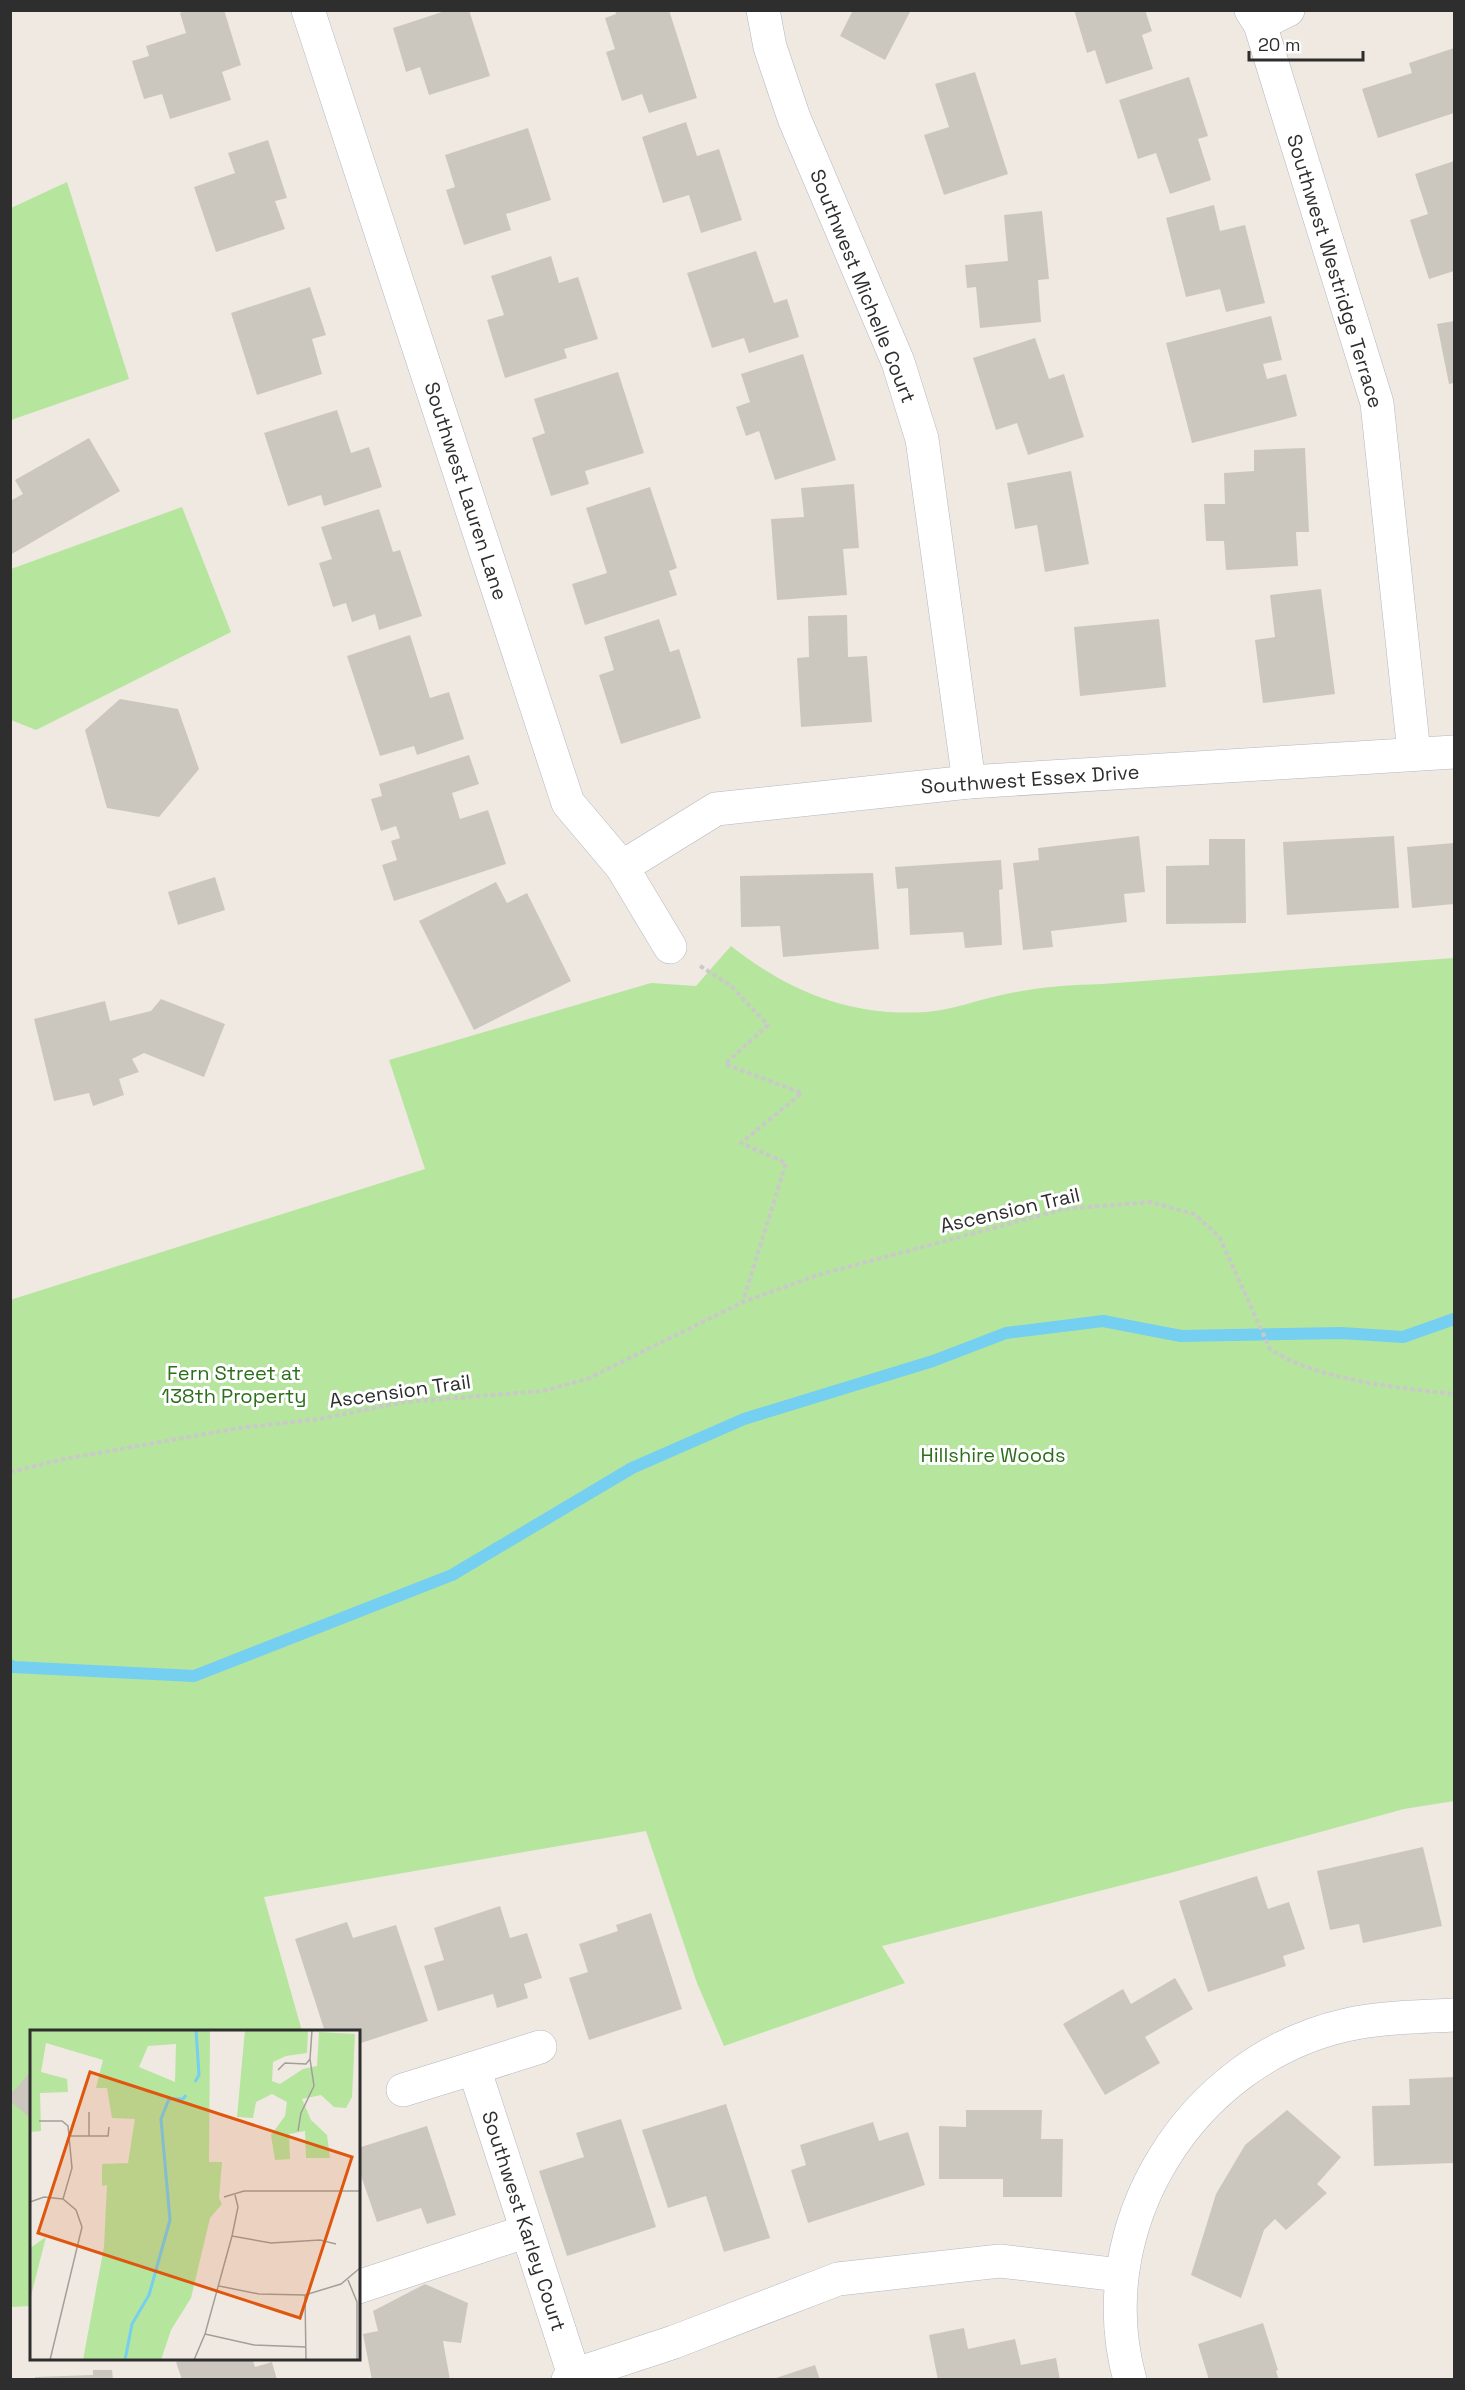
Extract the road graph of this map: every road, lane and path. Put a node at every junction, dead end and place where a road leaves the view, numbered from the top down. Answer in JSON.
{"nodes":[{"id":1,"x":308,"y":10,"type":"edge"},
{"id":2,"x":763,"y":10,"type":"edge"},
{"id":3,"x":1266,"y":15,"type":"edge"},
{"id":4,"x":1455,"y":752,"type":"edge"},
{"id":5,"x":1414,"y":753,"type":"junction"},
{"id":6,"x":969,"y":782,"type":"junction"},
{"id":7,"x":622,"y":867,"type":"junction"},
{"id":8,"x":670,"y":947,"type":"joint"},
{"id":9,"x":743,"y":1302,"type":"junction"},
{"id":10,"x":1455,"y":1394,"type":"edge"},
{"id":11,"x":10,"y":1472,"type":"edge"},
{"id":12,"x":1455,"y":2015,"type":"edge"},
{"id":13,"x":540,"y":2047,"type":"dead end"},
{"id":14,"x":474,"y":2068,"type":"junction"},
{"id":15,"x":403,"y":2090,"type":"dead end"},
{"id":16,"x":527,"y":2231,"type":"junction"},
{"id":17,"x":1120,"y":2275,"type":"junction"},
{"id":18,"x":360,"y":2286,"type":"edge"},
{"id":19,"x":571,"y":2377,"type":"edge"},
{"id":20,"x":1130,"y":2379,"type":"edge"}],
"edges":[{"from":1,"to":7,"type":"street","name":"Southwest Lauren Lane"},
{"from":2,"to":6,"type":"street","name":"Southwest Michelle Court"},
{"from":3,"to":5,"type":"street","name":"Southwest Westridge Terrace"},
{"from":4,"to":5,"type":"street","name":"Southwest Essex Drive"},
{"from":5,"to":6,"type":"street","name":"Southwest Essex Drive"},
{"from":6,"to":7,"type":"street","name":"Southwest Essex Drive"},
{"from":7,"to":8,"type":"street","name":"Southwest Lauren Lane"},
{"from":8,"to":9,"type":"path"},
{"from":9,"to":10,"type":"path","name":"Ascension Trail"},
{"from":9,"to":11,"type":"path","name":"Ascension Trail"},
{"from":12,"to":17,"type":"street"},
{"from":13,"to":14,"type":"street"},
{"from":14,"to":15,"type":"street"},
{"from":14,"to":16,"type":"street","name":"Southwest Karley Court"},
{"from":16,"to":18,"type":"street"},
{"from":16,"to":19,"type":"street","name":"Southwest Karley Court"},
{"from":17,"to":19,"type":"street"},
{"from":17,"to":20,"type":"street"}]}
